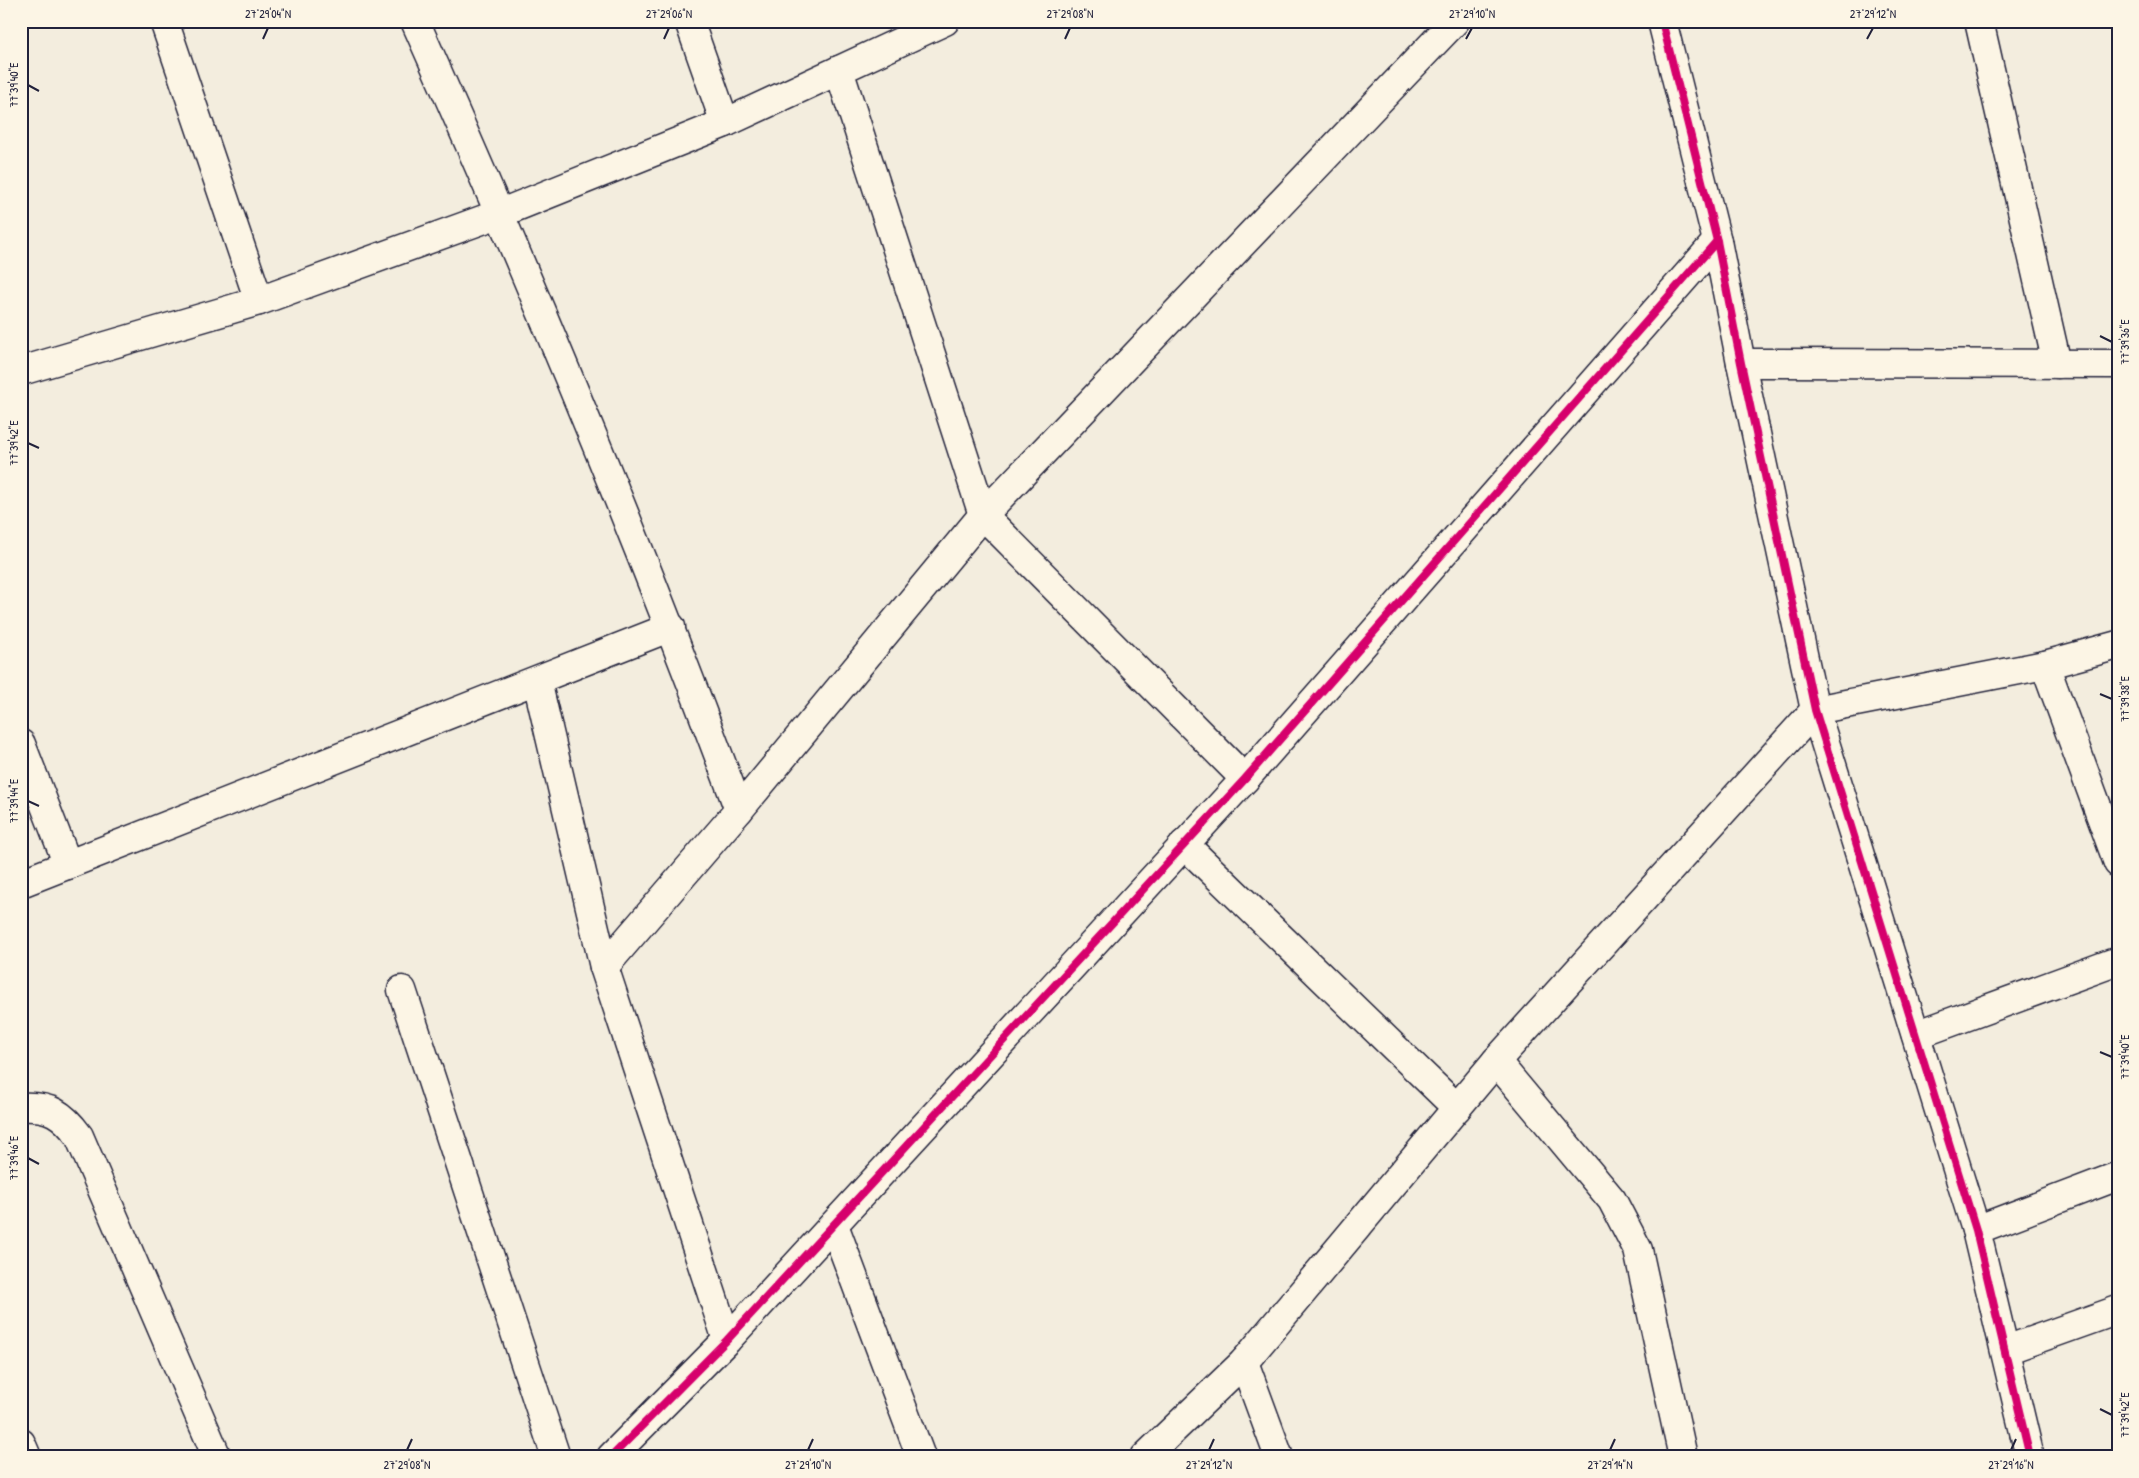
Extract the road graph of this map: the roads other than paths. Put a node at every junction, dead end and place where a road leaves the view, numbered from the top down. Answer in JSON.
{"nodes":[{"id":1,"x":164,"y":21,"type":"edge"},
{"id":2,"x":415,"y":21,"type":"edge"},
{"id":3,"x":689,"y":21,"type":"edge"},
{"id":4,"x":944,"y":21,"type":"edge"},
{"id":5,"x":1454,"y":21,"type":"edge"},
{"id":6,"x":1662,"y":21,"type":"edge"},
{"id":7,"x":1979,"y":21,"type":"edge"},
{"id":8,"x":839,"y":70,"type":"junction"},
{"id":9,"x":725,"y":122,"type":"junction"},
{"id":10,"x":501,"y":213,"type":"junction"},
{"id":11,"x":1717,"y":241,"type":"junction"},
{"id":12,"x":259,"y":301,"type":"junction"},
{"id":13,"x":1741,"y":363,"type":"junction"},
{"id":14,"x":2057,"y":364,"type":"junction"},
{"id":15,"x":2118,"y":364,"type":"edge"},
{"id":16,"x":21,"y":371,"type":"edge"},
{"id":17,"x":983,"y":515,"type":"junction"},
{"id":18,"x":671,"y":627,"type":"junction"},
{"id":19,"x":2118,"y":645,"type":"edge"},
{"id":20,"x":2046,"y":665,"type":"junction"},
{"id":21,"x":537,"y":681,"type":"junction"},
{"id":22,"x":1815,"y":710,"type":"junction"},
{"id":23,"x":21,"y":744,"type":"edge"},
{"id":24,"x":1244,"y":779,"type":"junction"},
{"id":25,"x":739,"y":810,"type":"junction"},
{"id":26,"x":1184,"y":844,"type":"junction"},
{"id":27,"x":2118,"y":863,"type":"edge"},
{"id":28,"x":68,"y":865,"type":"junction"},
{"id":29,"x":21,"y":883,"type":"edge"},
{"id":30,"x":2118,"y":960,"type":"edge"},
{"id":31,"x":604,"y":967,"type":"junction"},
{"id":32,"x":402,"y":990,"type":"dead end"},
{"id":33,"x":1916,"y":1035,"type":"junction"},
{"id":34,"x":1496,"y":1060,"type":"junction"},
{"id":35,"x":21,"y":1107,"type":"edge"},
{"id":36,"x":1457,"y":1108,"type":"junction"},
{"id":37,"x":2118,"y":1176,"type":"edge"},
{"id":38,"x":834,"y":1225,"type":"junction"},
{"id":39,"x":1976,"y":1230,"type":"junction"},
{"id":40,"x":2118,"y":1310,"type":"edge"},
{"id":41,"x":727,"y":1340,"type":"junction"},
{"id":42,"x":2006,"y":1350,"type":"junction"},
{"id":43,"x":1244,"y":1362,"type":"junction"},
{"id":44,"x":21,"y":1444,"type":"edge"},
{"id":45,"x":27,"y":1457,"type":"edge"},
{"id":46,"x":217,"y":1457,"type":"edge"},
{"id":47,"x":556,"y":1457,"type":"edge"},
{"id":48,"x":611,"y":1457,"type":"edge"},
{"id":49,"x":921,"y":1457,"type":"edge"},
{"id":50,"x":1146,"y":1457,"type":"edge"},
{"id":51,"x":1279,"y":1457,"type":"edge"},
{"id":52,"x":1683,"y":1457,"type":"edge"},
{"id":53,"x":2030,"y":1457,"type":"edge"}],
"edges":[{"from":1,"to":12,"type":"street"},
{"from":2,"to":10,"type":"street"},
{"from":3,"to":9,"type":"street"},
{"from":4,"to":8,"type":"street"},
{"from":5,"to":17,"type":"street"},
{"from":6,"to":11,"type":"street"},
{"from":7,"to":14,"type":"street"},
{"from":8,"to":9,"type":"street"},
{"from":8,"to":17,"type":"street"},
{"from":9,"to":10,"type":"street"},
{"from":10,"to":12,"type":"street"},
{"from":10,"to":18,"type":"street"},
{"from":11,"to":13,"type":"street"},
{"from":11,"to":24,"type":"street"},
{"from":12,"to":16,"type":"street"},
{"from":13,"to":14,"type":"street"},
{"from":13,"to":22,"type":"street"},
{"from":14,"to":15,"type":"street"},
{"from":17,"to":24,"type":"street"},
{"from":17,"to":25,"type":"street"},
{"from":18,"to":21,"type":"street"},
{"from":18,"to":25,"type":"street"},
{"from":19,"to":20,"type":"street"},
{"from":20,"to":22,"type":"street"},
{"from":20,"to":27,"type":"street"},
{"from":21,"to":28,"type":"street"},
{"from":21,"to":31,"type":"street"},
{"from":22,"to":33,"type":"street"},
{"from":22,"to":34,"type":"street"},
{"from":23,"to":28,"type":"street"},
{"from":24,"to":26,"type":"street"},
{"from":25,"to":31,"type":"street"},
{"from":26,"to":36,"type":"street"},
{"from":26,"to":38,"type":"street"},
{"from":28,"to":29,"type":"street"},
{"from":30,"to":33,"type":"street"},
{"from":31,"to":41,"type":"street"},
{"from":32,"to":47,"type":"street"},
{"from":33,"to":39,"type":"street"},
{"from":34,"to":36,"type":"street"},
{"from":34,"to":52,"type":"street"},
{"from":35,"to":46,"type":"street"},
{"from":36,"to":43,"type":"street"},
{"from":37,"to":39,"type":"street"},
{"from":38,"to":41,"type":"street"},
{"from":38,"to":49,"type":"street"},
{"from":39,"to":42,"type":"street"},
{"from":40,"to":42,"type":"street"},
{"from":41,"to":48,"type":"street"},
{"from":42,"to":53,"type":"street"},
{"from":43,"to":50,"type":"street"},
{"from":43,"to":51,"type":"street"},
{"from":44,"to":45,"type":"street"}]}
